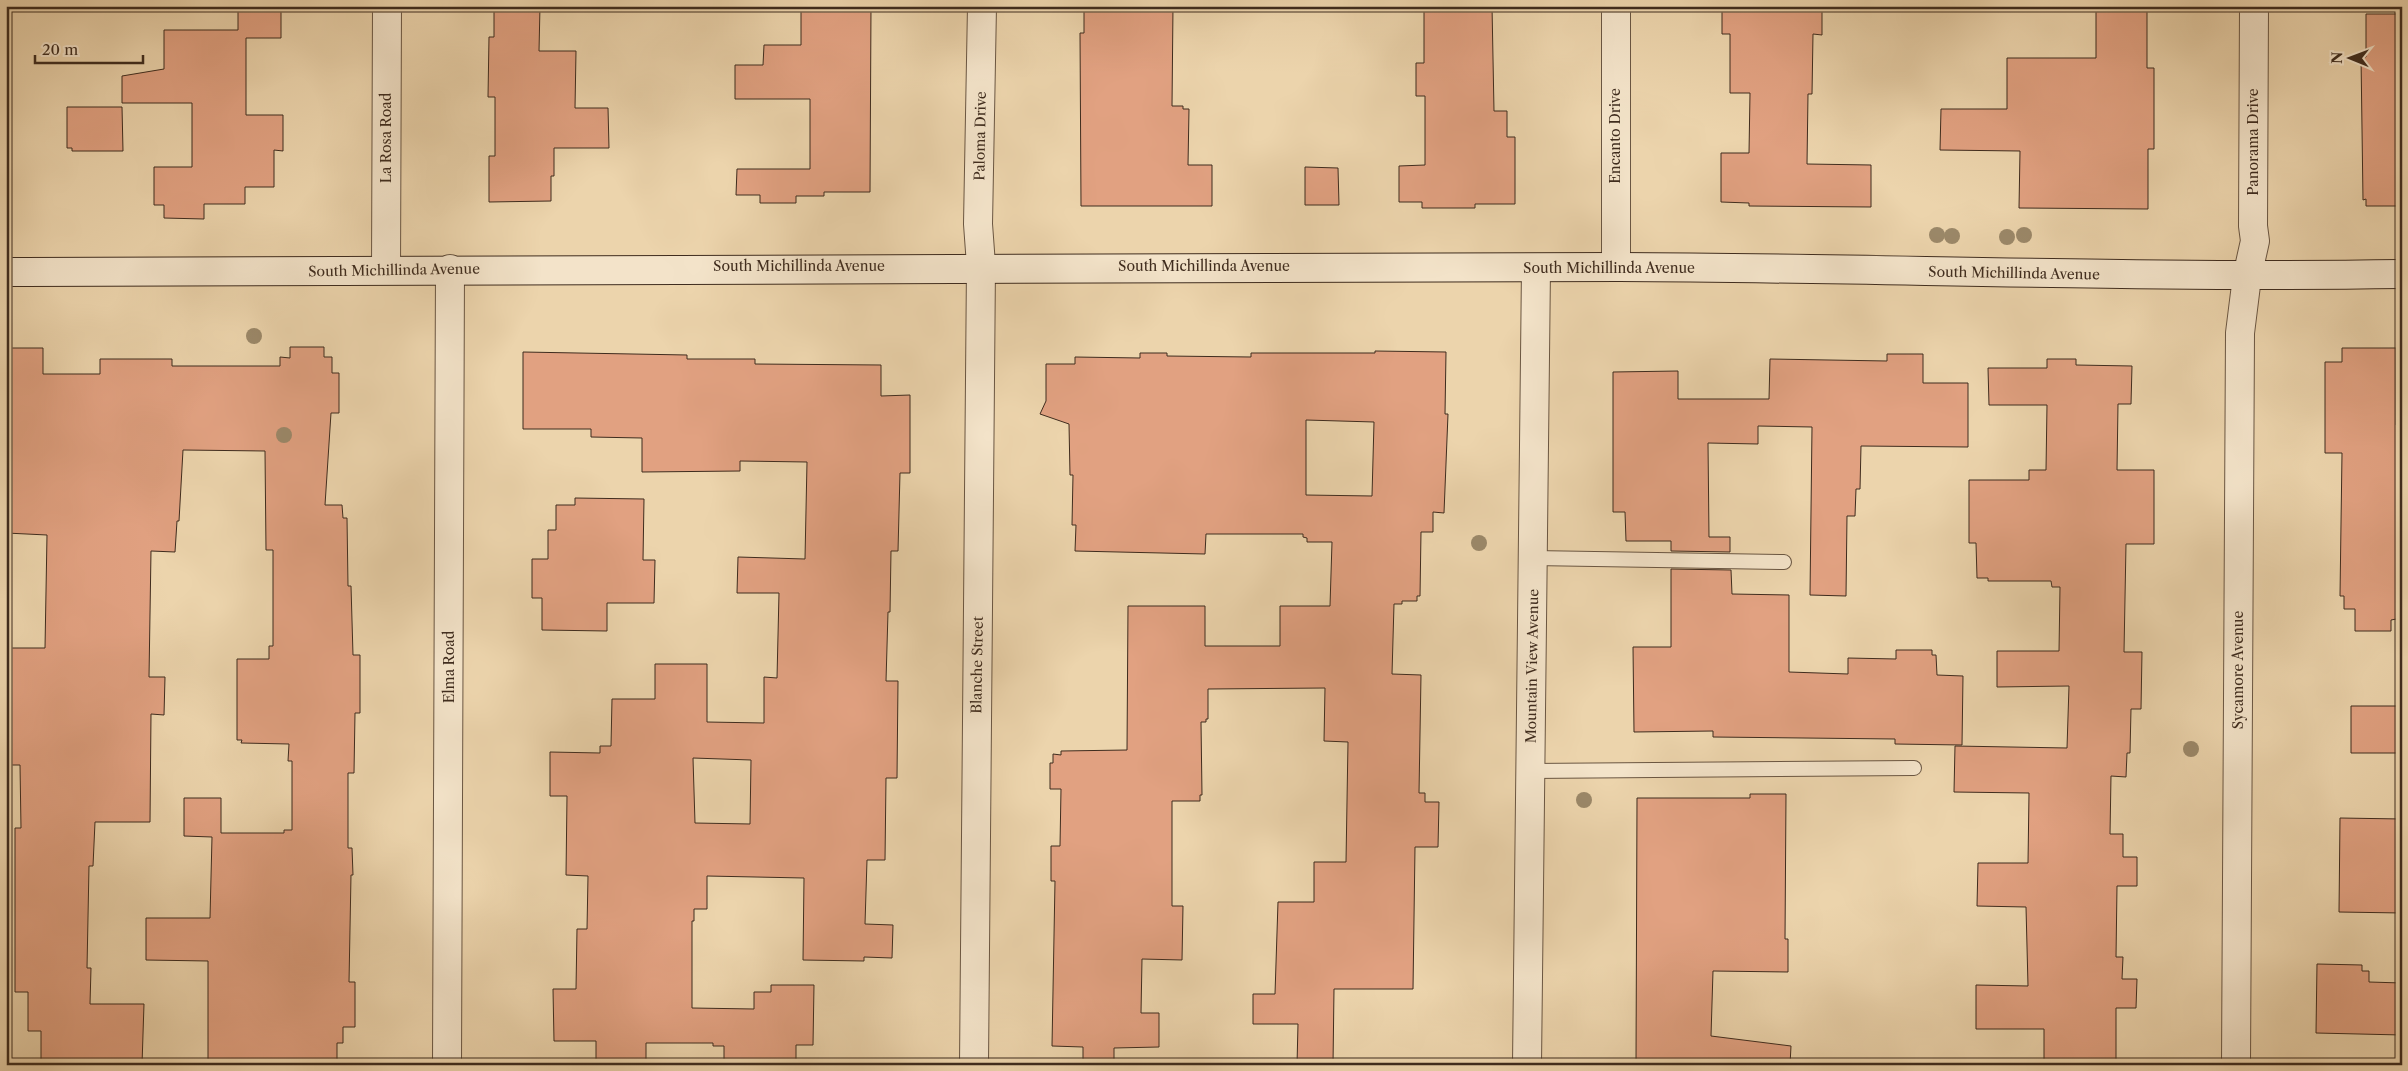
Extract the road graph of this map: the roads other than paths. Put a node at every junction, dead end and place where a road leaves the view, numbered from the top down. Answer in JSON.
{"nodes":[{"id":1,"x":387,"y":6,"type":"edge"},
{"id":2,"x":982,"y":6,"type":"edge"},
{"id":3,"x":1616,"y":6,"type":"edge"},
{"id":4,"x":2254,"y":6,"type":"edge"},
{"id":5,"x":981,"y":265,"type":"junction"},
{"id":6,"x":1616,"y":267,"type":"junction"},
{"id":7,"x":1536,"y":268,"type":"junction"},
{"id":8,"x":450,"y":269,"type":"junction"},
{"id":9,"x":386,"y":270,"type":"junction"},
{"id":10,"x":6,"y":272,"type":"edge"},
{"id":11,"x":2402,"y":274,"type":"edge"},
{"id":12,"x":2247,"y":277,"type":"junction"},
{"id":13,"x":1533,"y":558,"type":"junction"},
{"id":14,"x":1784,"y":562,"type":"dead end"},
{"id":15,"x":1914,"y":768,"type":"dead end"},
{"id":16,"x":1530,"y":771,"type":"junction"},
{"id":17,"x":447,"y":1065,"type":"edge"},
{"id":18,"x":974,"y":1065,"type":"edge"},
{"id":19,"x":1527,"y":1065,"type":"edge"},
{"id":20,"x":2236,"y":1065,"type":"edge"}],
"edges":[{"from":1,"to":9,"type":"street","name":"La Rosa Road"},
{"from":2,"to":5,"type":"street","name":"Paloma Drive"},
{"from":3,"to":6,"type":"street","name":"Encanto Drive"},
{"from":4,"to":12,"type":"street","name":"Panorama Drive"},
{"from":5,"to":7,"type":"street","name":"South Michillinda Avenue"},
{"from":5,"to":8,"type":"street","name":"South Michillinda Avenue"},
{"from":5,"to":18,"type":"street","name":"Blanche Street"},
{"from":6,"to":7,"type":"street","name":"South Michillinda Avenue"},
{"from":6,"to":12,"type":"street","name":"South Michillinda Avenue"},
{"from":7,"to":13,"type":"street","name":"Mountain View Avenue"},
{"from":8,"to":9,"type":"street","name":"South Michillinda Avenue"},
{"from":8,"to":17,"type":"street","name":"Elma Road"},
{"from":9,"to":10,"type":"street","name":"South Michillinda Avenue"},
{"from":11,"to":12,"type":"street","name":"South Michillinda Avenue"},
{"from":12,"to":20,"type":"street","name":"Sycamore Avenue"},
{"from":13,"to":14,"type":"lane"},
{"from":13,"to":16,"type":"street","name":"Mountain View Avenue"},
{"from":15,"to":16,"type":"lane"},
{"from":16,"to":19,"type":"street","name":"Mountain View Avenue"}]}
